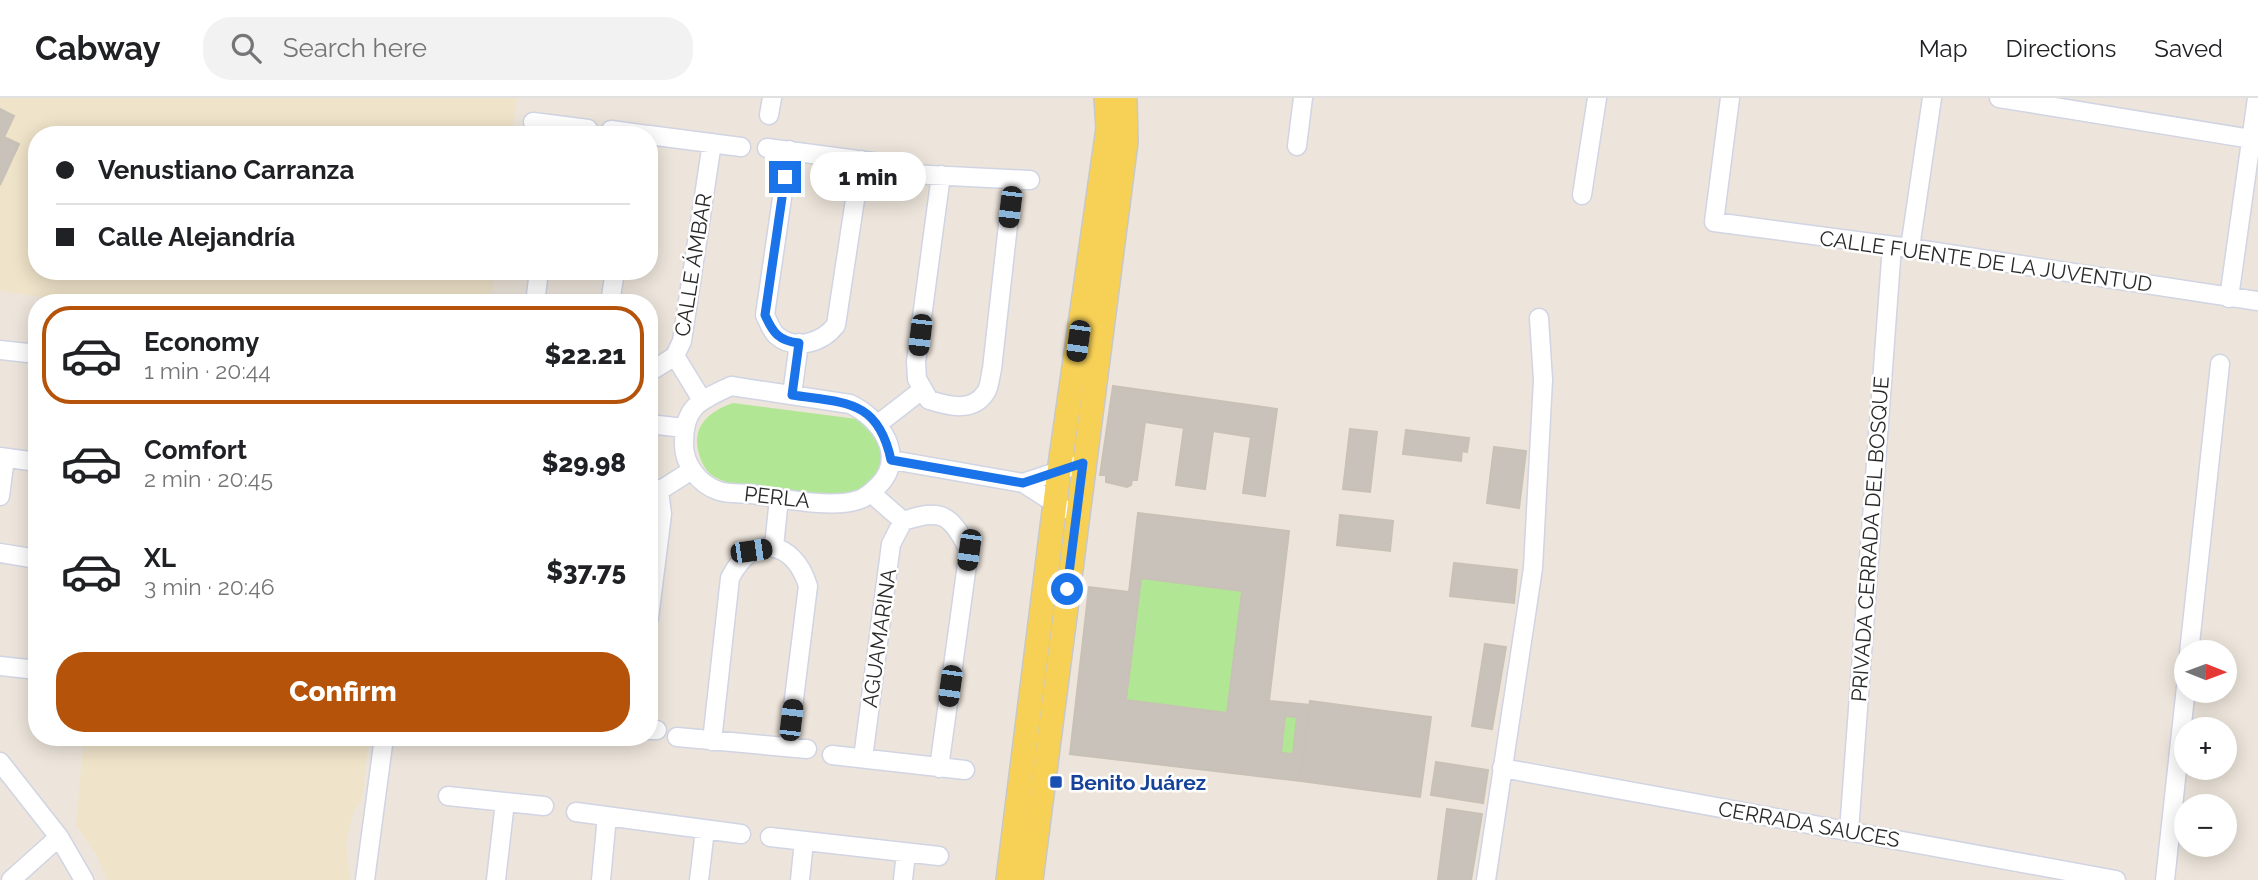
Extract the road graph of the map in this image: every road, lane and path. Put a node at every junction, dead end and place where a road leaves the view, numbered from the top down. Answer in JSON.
{"nodes":[{"id":1,"x":1105,"y":98,"type":"edge"},
{"id":2,"x":1125,"y":98,"type":"edge"},
{"id":3,"x":1303,"y":98,"type":"edge"},
{"id":4,"x":1597,"y":98,"type":"edge"},
{"id":5,"x":1730,"y":98,"type":"edge"},
{"id":6,"x":1932,"y":98,"type":"edge"},
{"id":7,"x":1999,"y":98,"type":"edge"},
{"id":8,"x":2257,"y":98,"type":"edge"},
{"id":9,"x":533,"y":122,"type":"dead end"},
{"id":10,"x":545,"y":126,"type":"edge"},
{"id":11,"x":658,"y":137,"type":"edge"},
{"id":12,"x":2255,"y":139,"type":"edge"},
{"id":13,"x":712,"y":143,"type":"junction"},
{"id":14,"x":1297,"y":146,"type":"dead end"},
{"id":15,"x":741,"y":147,"type":"dead end"},
{"id":16,"x":767,"y":148,"type":"dead end"},
{"id":17,"x":789,"y":150,"type":"junction"},
{"id":18,"x":1118,"y":155,"type":"junction"},
{"id":19,"x":910,"y":174,"type":"dead end"},
{"id":20,"x":941,"y":175,"type":"junction"},
{"id":21,"x":1582,"y":195,"type":"dead end"},
{"id":22,"x":1901,"y":247,"type":"junction"},
{"id":23,"x":2229,"y":298,"type":"junction"},
{"id":24,"x":2258,"y":301,"type":"edge"},
{"id":25,"x":1539,"y":317,"type":"dead end"},
{"id":26,"x":799,"y":343,"type":"junction"},
{"id":27,"x":0,"y":350,"type":"edge"},
{"id":28,"x":28,"y":353,"type":"edge"},
{"id":29,"x":676,"y":355,"type":"junction"},
{"id":30,"x":2220,"y":364,"type":"dead end"},
{"id":31,"x":658,"y":367,"type":"edge"},
{"id":32,"x":922,"y":390,"type":"junction"},
{"id":33,"x":792,"y":395,"type":"junction"},
{"id":34,"x":702,"y":400,"type":"junction"},
{"id":35,"x":878,"y":424,"type":"junction"},
{"id":36,"x":658,"y":425,"type":"edge"},
{"id":37,"x":684,"y":428,"type":"junction"},
{"id":38,"x":2,"y":458,"type":"edge"},
{"id":39,"x":891,"y":460,"type":"junction"},
{"id":40,"x":28,"y":461,"type":"edge"},
{"id":41,"x":1083,"y":463,"type":"junction"},
{"id":42,"x":1059,"y":469,"type":"junction"},
{"id":43,"x":692,"y":470,"type":"junction"},
{"id":44,"x":1023,"y":483,"type":"junction"},
{"id":45,"x":658,"y":486,"type":"edge"},
{"id":46,"x":871,"y":493,"type":"junction"},
{"id":47,"x":0,"y":496,"type":"edge"},
{"id":48,"x":779,"y":498,"type":"junction"},
{"id":49,"x":658,"y":500,"type":"edge"},
{"id":50,"x":1054,"y":505,"type":"junction"},
{"id":51,"x":1077,"y":514,"type":"junction"},
{"id":52,"x":903,"y":521,"type":"junction"},
{"id":53,"x":774,"y":547,"type":"junction"},
{"id":54,"x":658,"y":551,"type":"edge"},
{"id":55,"x":0,"y":553,"type":"edge"},
{"id":56,"x":28,"y":558,"type":"edge"},
{"id":57,"x":2190,"y":640,"type":"edge"},
{"id":58,"x":0,"y":666,"type":"edge"},
{"id":59,"x":28,"y":669,"type":"edge"},
{"id":60,"x":2184,"y":704,"type":"edge"},
{"id":61,"x":677,"y":737,"type":"dead end"},
{"id":62,"x":712,"y":741,"type":"junction"},
{"id":63,"x":383,"y":746,"type":"edge"},
{"id":64,"x":788,"y":747,"type":"junction"},
{"id":65,"x":807,"y":749,"type":"dead end"},
{"id":66,"x":832,"y":755,"type":"dead end"},
{"id":67,"x":863,"y":758,"type":"junction"},
{"id":68,"x":0,"y":762,"type":"edge"},
{"id":69,"x":939,"y":768,"type":"junction"},
{"id":70,"x":1502,"y":768,"type":"junction"},
{"id":71,"x":965,"y":770,"type":"dead end"},
{"id":72,"x":449,"y":796,"type":"dead end"},
{"id":73,"x":505,"y":802,"type":"junction"},
{"id":74,"x":544,"y":806,"type":"dead end"},
{"id":75,"x":576,"y":812,"type":"dead end"},
{"id":76,"x":607,"y":816,"type":"junction"},
{"id":77,"x":705,"y":830,"type":"junction"},
{"id":78,"x":1849,"y":831,"type":"junction"},
{"id":79,"x":740,"y":834,"type":"dead end"},
{"id":80,"x":59,"y":837,"type":"junction"},
{"id":81,"x":771,"y":837,"type":"dead end"},
{"id":82,"x":804,"y":841,"type":"junction"},
{"id":83,"x":906,"y":853,"type":"junction"},
{"id":84,"x":939,"y":856,"type":"dead end"},
{"id":85,"x":11,"y":880,"type":"edge"},
{"id":86,"x":83,"y":880,"type":"edge"},
{"id":87,"x":366,"y":880,"type":"edge"},
{"id":88,"x":496,"y":880,"type":"edge"},
{"id":89,"x":601,"y":880,"type":"edge"},
{"id":90,"x":699,"y":880,"type":"edge"},
{"id":91,"x":800,"y":880,"type":"edge"},
{"id":92,"x":903,"y":880,"type":"edge"},
{"id":93,"x":1008,"y":880,"type":"edge"},
{"id":94,"x":1031,"y":880,"type":"edge"},
{"id":95,"x":1486,"y":880,"type":"edge"},
{"id":96,"x":2116,"y":880,"type":"edge"},
{"id":97,"x":2165,"y":880,"type":"edge"}],
"edges":[{"from":1,"to":18,"type":"main road"},
{"from":2,"to":18,"type":"main road"},
{"from":3,"to":14,"type":"street"},
{"from":4,"to":21,"type":"street"},
{"from":5,"to":22,"type":"street","name":"CALLE FUENTE DE LA JUVENTUD"},
{"from":6,"to":22,"type":"street","name":"PRIVADA CERRADA DEL BOSQUE"},
{"from":7,"to":12,"type":"street"},
{"from":8,"to":12,"type":"street"},
{"from":9,"to":10,"type":"street"},
{"from":11,"to":13,"type":"street"},
{"from":12,"to":23,"type":"street"},
{"from":13,"to":15,"type":"street"},
{"from":13,"to":29,"type":"street","name":"CALLE ÁMBAR"},
{"from":16,"to":17,"type":"street"},
{"from":17,"to":26,"type":"street"},
{"from":17,"to":26,"type":"street"},
{"from":18,"to":41,"type":"main road"},
{"from":18,"to":42,"type":"main road"},
{"from":19,"to":20,"type":"street"},
{"from":20,"to":32,"type":"street"},
{"from":20,"to":32,"type":"street"},
{"from":22,"to":23,"type":"street","name":"CALLE FUENTE DE LA JUVENTUD"},
{"from":22,"to":78,"type":"street","name":"PRIVADA CERRADA DEL BOSQUE"},
{"from":23,"to":24,"type":"street","name":"CALLE FUENTE DE LA JUVENTUD"},
{"from":25,"to":70,"type":"street"},
{"from":26,"to":33,"type":"street"},
{"from":27,"to":28,"type":"street"},
{"from":29,"to":31,"type":"street","name":"CALLE ÁMBAR"},
{"from":29,"to":34,"type":"street"},
{"from":30,"to":57,"type":"street"},
{"from":32,"to":35,"type":"street"},
{"from":33,"to":34,"type":"street"},
{"from":33,"to":35,"type":"street"},
{"from":34,"to":37,"type":"street"},
{"from":35,"to":39,"type":"street"},
{"from":36,"to":37,"type":"street"},
{"from":37,"to":43,"type":"street"},
{"from":38,"to":40,"type":"street"},
{"from":38,"to":47,"type":"street"},
{"from":39,"to":44,"type":"street"},
{"from":39,"to":46,"type":"street"},
{"from":41,"to":42,"type":"street"},
{"from":41,"to":51,"type":"main road"},
{"from":42,"to":44,"type":"street"},
{"from":42,"to":50,"type":"main road"},
{"from":43,"to":45,"type":"street"},
{"from":43,"to":48,"type":"street","name":"PERLA"},
{"from":44,"to":50,"type":"street"},
{"from":46,"to":48,"type":"street","name":"PERLA"},
{"from":46,"to":52,"type":"street"},
{"from":48,"to":53,"type":"street"},
{"from":49,"to":54,"type":"street"},
{"from":50,"to":51,"type":"street"},
{"from":50,"to":93,"type":"main road"},
{"from":51,"to":94,"type":"main road"},
{"from":52,"to":67,"type":"street","name":"AGUAMARINA"},
{"from":52,"to":69,"type":"street"},
{"from":53,"to":62,"type":"street"},
{"from":53,"to":64,"type":"street"},
{"from":55,"to":56,"type":"street"},
{"from":58,"to":59,"type":"street"},
{"from":60,"to":97,"type":"street"},
{"from":61,"to":62,"type":"street"},
{"from":62,"to":64,"type":"street"},
{"from":63,"to":87,"type":"street"},
{"from":64,"to":65,"type":"street"},
{"from":66,"to":67,"type":"street"},
{"from":67,"to":69,"type":"street"},
{"from":68,"to":80,"type":"street"},
{"from":69,"to":71,"type":"street"},
{"from":70,"to":78,"type":"street","name":"CERRADA SAUCES"},
{"from":70,"to":95,"type":"street"},
{"from":72,"to":73,"type":"street"},
{"from":73,"to":74,"type":"street"},
{"from":73,"to":88,"type":"street"},
{"from":75,"to":76,"type":"street"},
{"from":76,"to":77,"type":"street"},
{"from":76,"to":89,"type":"street"},
{"from":77,"to":79,"type":"street"},
{"from":77,"to":90,"type":"street"},
{"from":78,"to":96,"type":"street","name":"CERRADA SAUCES"},
{"from":80,"to":85,"type":"street"},
{"from":80,"to":86,"type":"street"},
{"from":81,"to":82,"type":"street"},
{"from":82,"to":83,"type":"street"},
{"from":82,"to":91,"type":"street"},
{"from":83,"to":84,"type":"street"},
{"from":83,"to":92,"type":"street"}]}
